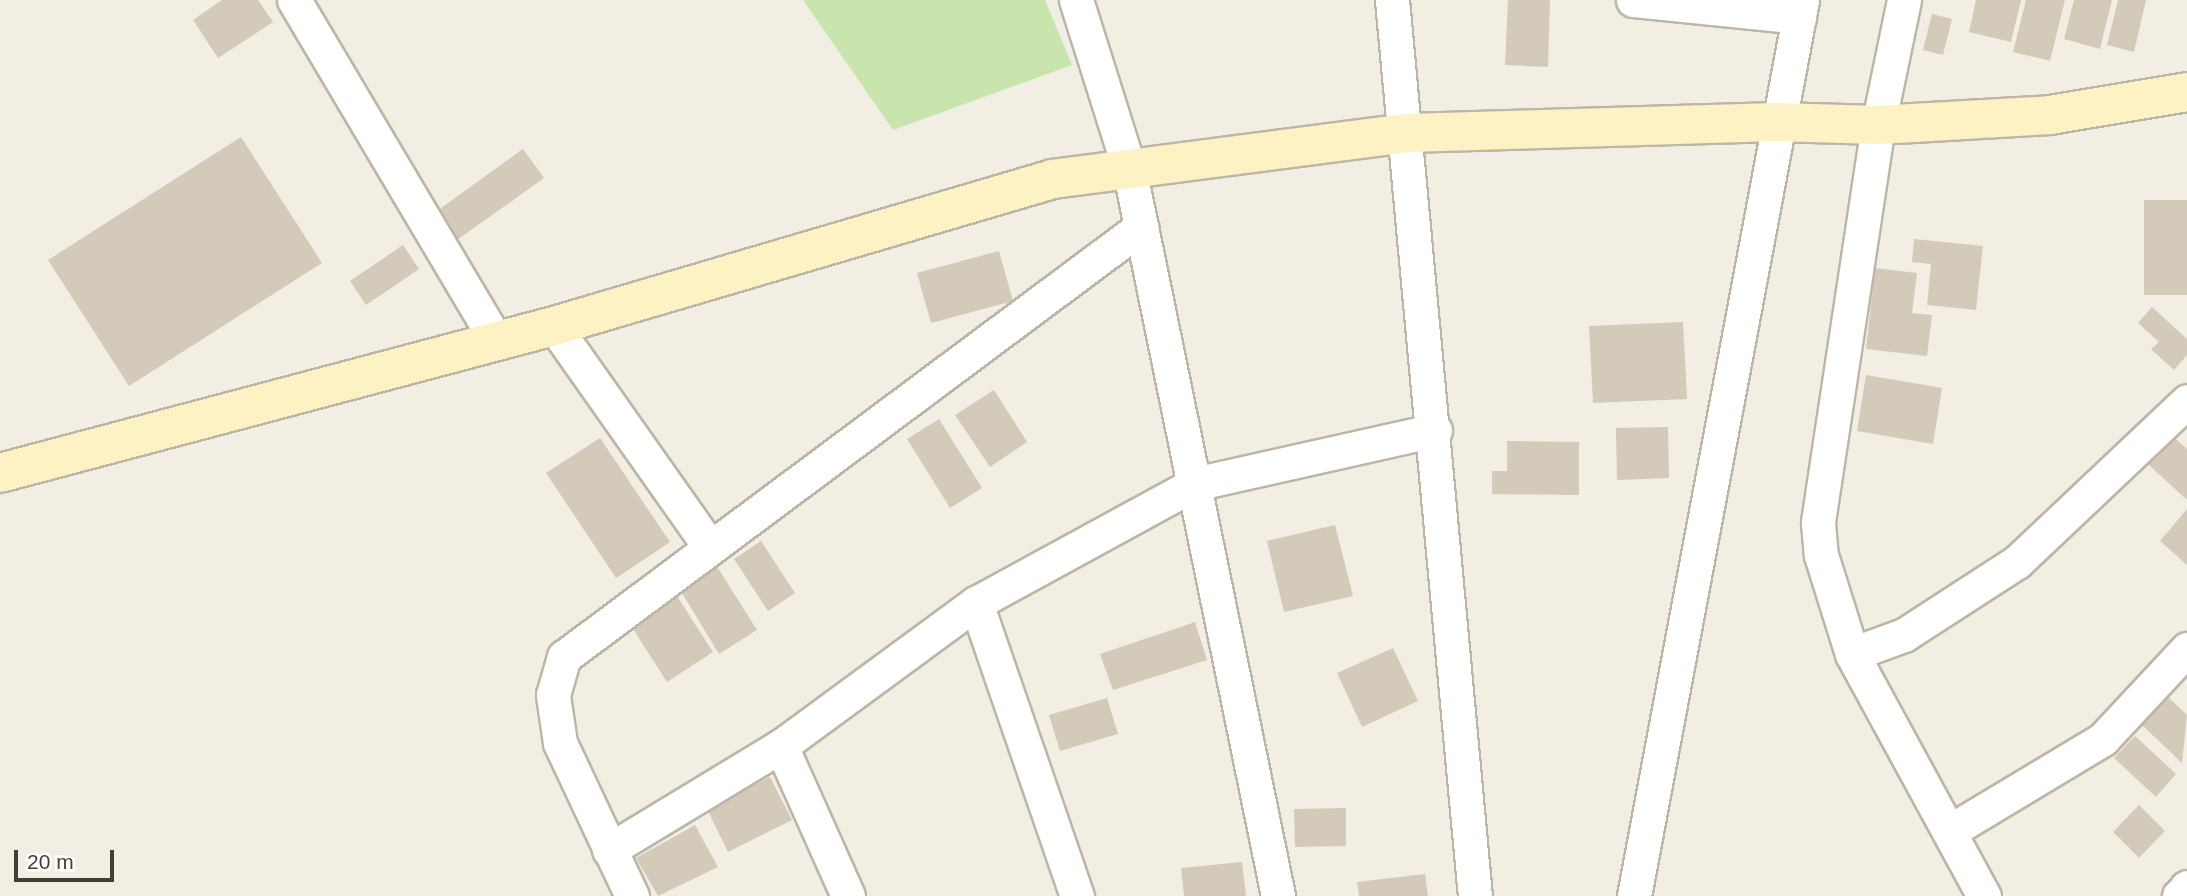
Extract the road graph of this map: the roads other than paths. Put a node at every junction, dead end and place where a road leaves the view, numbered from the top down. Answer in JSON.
{"nodes":[{"id":1,"x":294,"y":0,"type":"edge"},
{"id":2,"x":1076,"y":0,"type":"edge"},
{"id":3,"x":1392,"y":0,"type":"edge"},
{"id":4,"x":1633,"y":0,"type":"edge"},
{"id":5,"x":1904,"y":0,"type":"edge"},
{"id":6,"x":1800,"y":8,"type":"edge"},
{"id":7,"x":2187,"y":92,"type":"edge"},
{"id":8,"x":1777,"y":122,"type":"junction"},
{"id":9,"x":1878,"y":125,"type":"junction"},
{"id":10,"x":1408,"y":133,"type":"junction"},
{"id":11,"x":1129,"y":169,"type":"junction"},
{"id":12,"x":1141,"y":228,"type":"junction"},
{"id":13,"x":554,"y":326,"type":"junction"},
{"id":14,"x":496,"y":340,"type":"junction"},
{"id":15,"x":2187,"y":401,"type":"edge"},
{"id":16,"x":1435,"y":430,"type":"junction"},
{"id":17,"x":0,"y":474,"type":"edge"},
{"id":18,"x":1194,"y":484,"type":"junction"},
{"id":19,"x":708,"y":544,"type":"junction"},
{"id":20,"x":976,"y":603,"type":"junction"},
{"id":21,"x":2187,"y":649,"type":"edge"},
{"id":22,"x":1852,"y":654,"type":"junction"},
{"id":23,"x":781,"y":746,"type":"junction"},
{"id":24,"x":1950,"y":831,"type":"junction"},
{"id":25,"x":609,"y":850,"type":"junction"},
{"id":26,"x":2187,"y":887,"type":"edge"},
{"id":27,"x":632,"y":896,"type":"edge"},
{"id":28,"x":848,"y":896,"type":"edge"},
{"id":29,"x":1077,"y":896,"type":"edge"},
{"id":30,"x":1278,"y":896,"type":"edge"},
{"id":31,"x":1475,"y":896,"type":"edge"},
{"id":32,"x":1634,"y":896,"type":"edge"},
{"id":33,"x":1983,"y":896,"type":"edge"},
{"id":34,"x":2179,"y":896,"type":"edge"}],
"edges":[{"from":1,"to":14,"type":"street"},
{"from":2,"to":11,"type":"street"},
{"from":3,"to":10,"type":"street"},
{"from":4,"to":6,"type":"street"},
{"from":5,"to":9,"type":"street"},
{"from":6,"to":8,"type":"street"},
{"from":7,"to":9,"type":"main road"},
{"from":8,"to":9,"type":"main road"},
{"from":8,"to":10,"type":"main road"},
{"from":8,"to":32,"type":"street"},
{"from":9,"to":22,"type":"street"},
{"from":10,"to":11,"type":"main road"},
{"from":10,"to":16,"type":"street"},
{"from":11,"to":12,"type":"street"},
{"from":11,"to":13,"type":"main road"},
{"from":12,"to":18,"type":"street"},
{"from":12,"to":19,"type":"street"},
{"from":13,"to":14,"type":"main road"},
{"from":13,"to":19,"type":"street"},
{"from":14,"to":17,"type":"main road"},
{"from":15,"to":22,"type":"street"},
{"from":16,"to":18,"type":"street"},
{"from":16,"to":31,"type":"street"},
{"from":18,"to":20,"type":"street"},
{"from":18,"to":30,"type":"street"},
{"from":19,"to":25,"type":"street"},
{"from":20,"to":23,"type":"street"},
{"from":20,"to":29,"type":"street"},
{"from":21,"to":24,"type":"street"},
{"from":22,"to":24,"type":"street"},
{"from":23,"to":25,"type":"street"},
{"from":23,"to":28,"type":"street"},
{"from":24,"to":33,"type":"street"},
{"from":25,"to":27,"type":"street"},
{"from":26,"to":34,"type":"street"}]}
